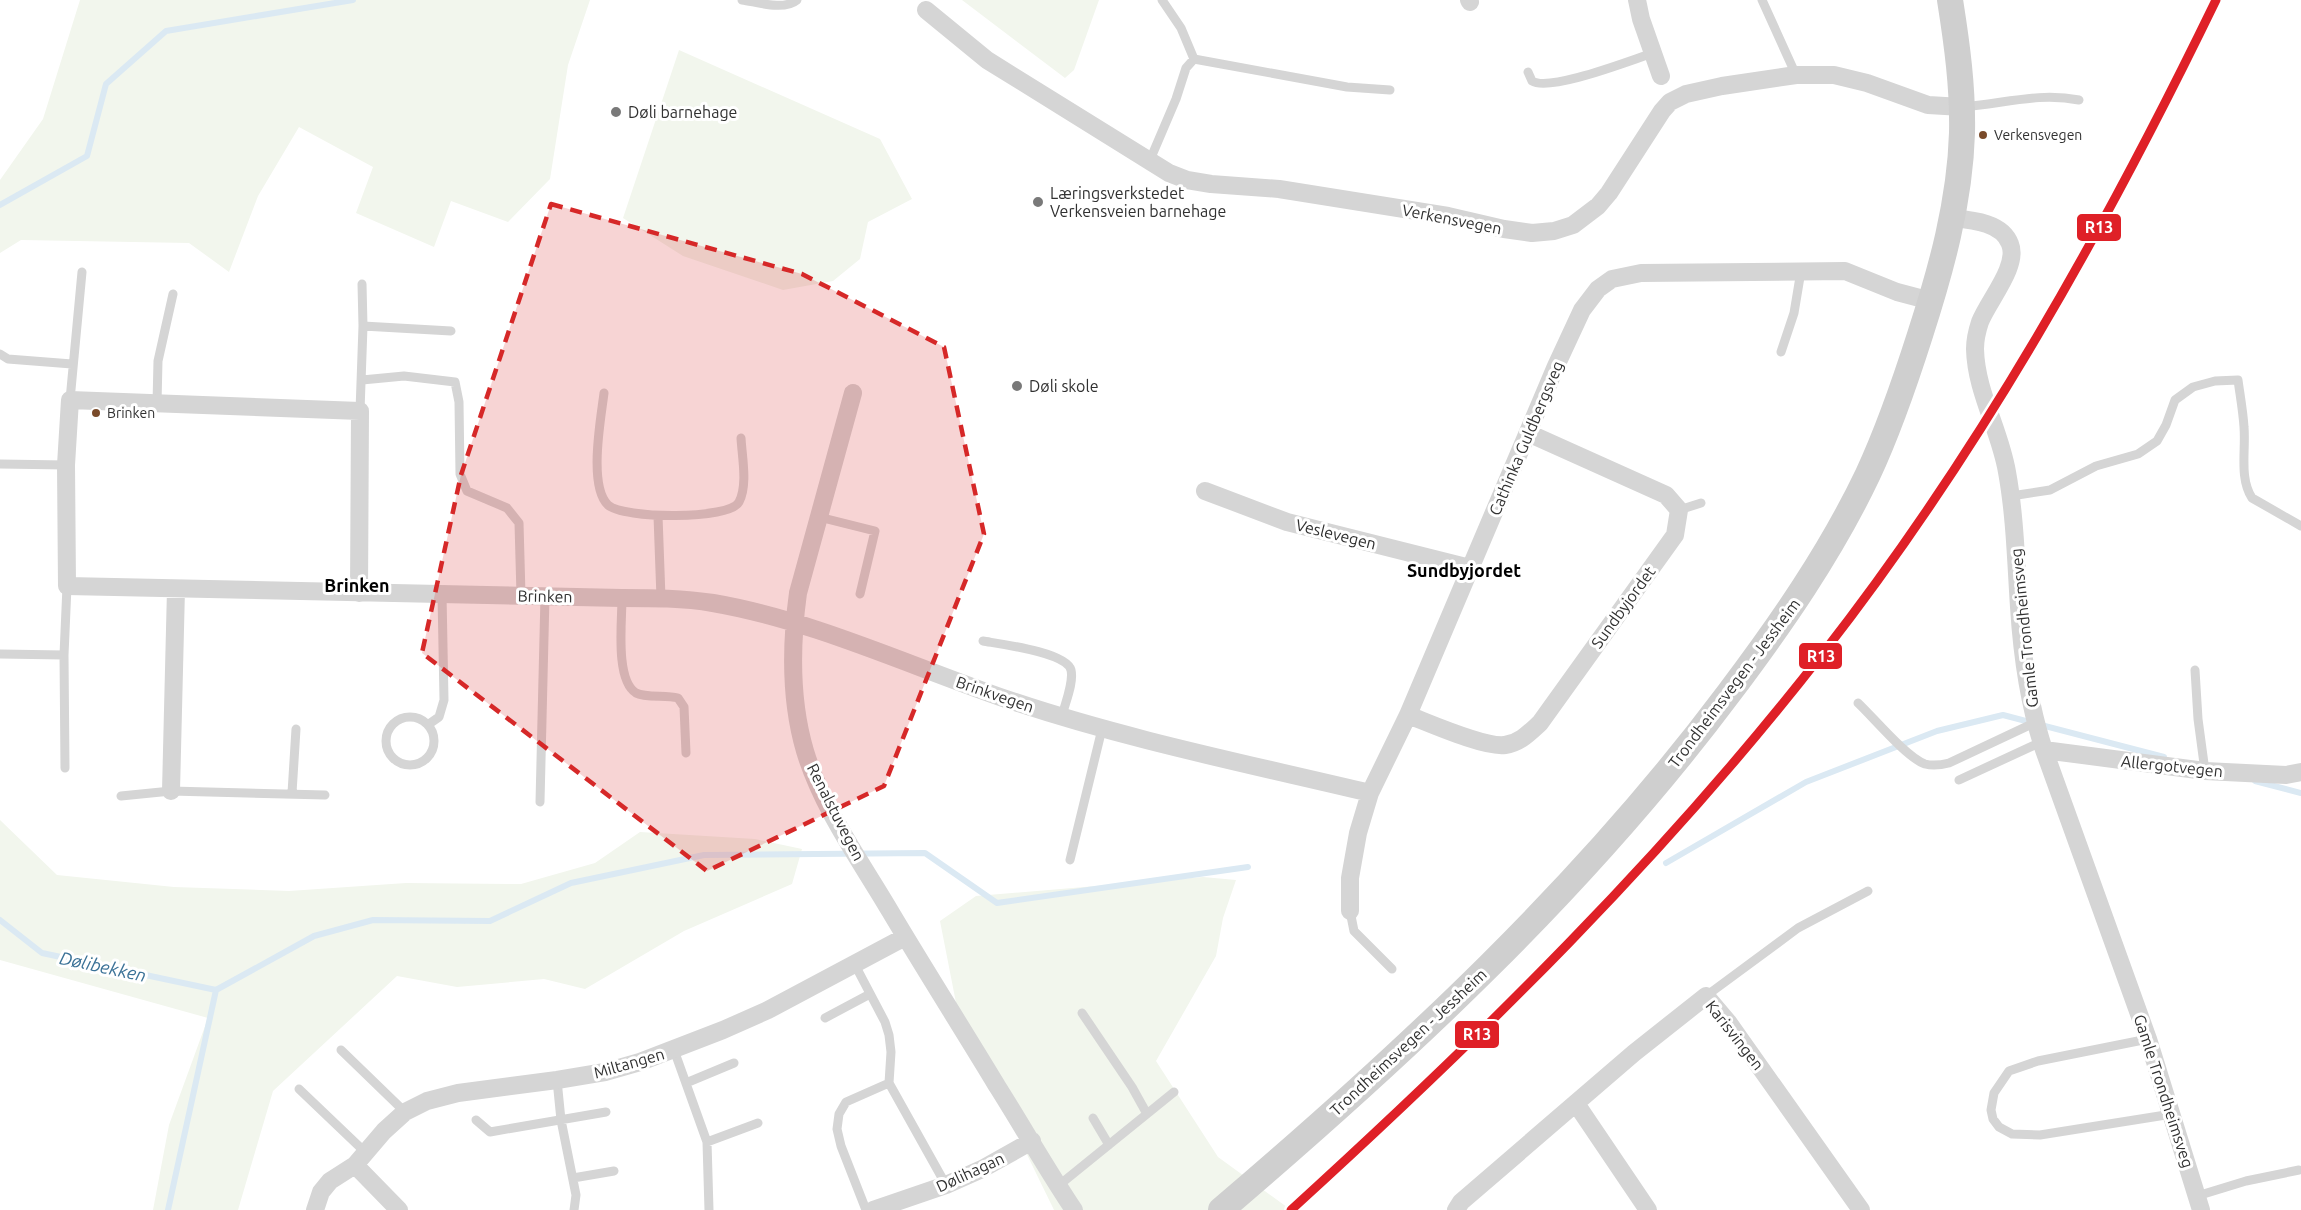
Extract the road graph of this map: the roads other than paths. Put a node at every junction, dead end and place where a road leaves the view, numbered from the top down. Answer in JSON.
{"nodes":[{"id":1,"x":742,"y":0,"type":"edge"},
{"id":2,"x":797,"y":0,"type":"edge"},
{"id":3,"x":1162,"y":0,"type":"edge"},
{"id":4,"x":1636,"y":0,"type":"edge"},
{"id":5,"x":1762,"y":0,"type":"edge"},
{"id":6,"x":1950,"y":0,"type":"edge"},
{"id":7,"x":923,"y":7,"type":"dead end"},
{"id":8,"x":1653,"y":52,"type":"junction"},
{"id":9,"x":1194,"y":59,"type":"junction"},
{"id":10,"x":1528,"y":72,"type":"dead end"},
{"id":11,"x":1796,"y":75,"type":"junction"},
{"id":12,"x":1661,"y":76,"type":"dead end"},
{"id":13,"x":1390,"y":90,"type":"dead end"},
{"id":14,"x":2079,"y":100,"type":"dead end"},
{"id":15,"x":1962,"y":106,"type":"junction"},
{"id":16,"x":1150,"y":160,"type":"junction"},
{"id":17,"x":1951,"y":218,"type":"junction"},
{"id":18,"x":1801,"y":271,"type":"junction"},
{"id":19,"x":82,"y":272,"type":"dead end"},
{"id":20,"x":362,"y":284,"type":"dead end"},
{"id":21,"x":173,"y":294,"type":"dead end"},
{"id":22,"x":1931,"y":301,"type":"junction"},
{"id":23,"x":363,"y":326,"type":"junction"},
{"id":24,"x":452,"y":332,"type":"dead end"},
{"id":25,"x":1781,"y":352,"type":"dead end"},
{"id":26,"x":0,"y":354,"type":"edge"},
{"id":27,"x":72,"y":364,"type":"junction"},
{"id":28,"x":362,"y":380,"type":"junction"},
{"id":29,"x":604,"y":393,"type":"dead end"},
{"id":30,"x":853,"y":393,"type":"dead end"},
{"id":31,"x":70,"y":400,"type":"junction"},
{"id":32,"x":157,"y":404,"type":"junction"},
{"id":33,"x":360,"y":411,"type":"junction"},
{"id":34,"x":1528,"y":433,"type":"junction"},
{"id":35,"x":741,"y":438,"type":"dead end"},
{"id":36,"x":0,"y":464,"type":"edge"},
{"id":37,"x":66,"y":465,"type":"junction"},
{"id":38,"x":1205,"y":491,"type":"dead end"},
{"id":39,"x":2012,"y":496,"type":"junction"},
{"id":40,"x":1701,"y":503,"type":"dead end"},
{"id":41,"x":1679,"y":510,"type":"junction"},
{"id":42,"x":658,"y":516,"type":"junction"},
{"id":43,"x":819,"y":517,"type":"junction"},
{"id":44,"x":2301,"y":526,"type":"edge"},
{"id":45,"x":1470,"y":568,"type":"junction"},
{"id":46,"x":68,"y":586,"type":"junction"},
{"id":47,"x":176,"y":589,"type":"junction"},
{"id":48,"x":359,"y":593,"type":"junction"},
{"id":49,"x":442,"y":594,"type":"junction"},
{"id":50,"x":860,"y":594,"type":"dead end"},
{"id":51,"x":521,"y":595,"type":"junction"},
{"id":52,"x":545,"y":596,"type":"junction"},
{"id":53,"x":622,"y":598,"type":"junction"},
{"id":54,"x":661,"y":598,"type":"junction"},
{"id":55,"x":794,"y":624,"type":"junction"},
{"id":56,"x":983,"y":641,"type":"dead end"},
{"id":57,"x":0,"y":654,"type":"edge"},
{"id":58,"x":64,"y":655,"type":"junction"},
{"id":59,"x":2196,"y":670,"type":"dead end"},
{"id":60,"x":1858,"y":703,"type":"dead end"},
{"id":61,"x":1408,"y":715,"type":"junction"},
{"id":62,"x":1062,"y":716,"type":"junction"},
{"id":63,"x":2036,"y":722,"type":"junction"},
{"id":64,"x":429,"y":724,"type":"junction"},
{"id":65,"x":296,"y":729,"type":"dead end"},
{"id":66,"x":1102,"y":729,"type":"junction"},
{"id":67,"x":2042,"y":746,"type":"junction"},
{"id":68,"x":686,"y":753,"type":"dead end"},
{"id":69,"x":65,"y":768,"type":"dead end"},
{"id":70,"x":2205,"y":771,"type":"junction"},
{"id":71,"x":2301,"y":772,"type":"edge"},
{"id":72,"x":1959,"y":780,"type":"dead end"},
{"id":73,"x":171,"y":791,"type":"junction"},
{"id":74,"x":292,"y":793,"type":"junction"},
{"id":75,"x":1370,"y":793,"type":"junction"},
{"id":76,"x":325,"y":795,"type":"dead end"},
{"id":77,"x":121,"y":796,"type":"dead end"},
{"id":78,"x":540,"y":802,"type":"dead end"},
{"id":79,"x":1070,"y":860,"type":"dead end"},
{"id":80,"x":1868,"y":891,"type":"dead end"},
{"id":81,"x":1350,"y":911,"type":"joint"},
{"id":82,"x":905,"y":937,"type":"junction"},
{"id":83,"x":854,"y":963,"type":"junction"},
{"id":84,"x":1392,"y":969,"type":"dead end"},
{"id":85,"x":870,"y":994,"type":"junction"},
{"id":86,"x":1706,"y":996,"type":"junction"},
{"id":87,"x":1082,"y":1013,"type":"dead end"},
{"id":88,"x":825,"y":1018,"type":"dead end"},
{"id":89,"x":2148,"y":1039,"type":"junction"},
{"id":90,"x":341,"y":1050,"type":"dead end"},
{"id":91,"x":674,"y":1050,"type":"junction"},
{"id":92,"x":734,"y":1063,"type":"dead end"},
{"id":93,"x":557,"y":1080,"type":"junction"},
{"id":94,"x":686,"y":1083,"type":"junction"},
{"id":95,"x":889,"y":1083,"type":"junction"},
{"id":96,"x":299,"y":1089,"type":"dead end"},
{"id":97,"x":1174,"y":1092,"type":"dead end"},
{"id":98,"x":1577,"y":1105,"type":"junction"},
{"id":99,"x":405,"y":1112,"type":"junction"},
{"id":100,"x":606,"y":1112,"type":"dead end"},
{"id":101,"x":1147,"y":1114,"type":"junction"},
{"id":102,"x":2172,"y":1114,"type":"junction"},
{"id":103,"x":1093,"y":1118,"type":"dead end"},
{"id":104,"x":476,"y":1120,"type":"dead end"},
{"id":105,"x":561,"y":1120,"type":"junction"},
{"id":106,"x":758,"y":1123,"type":"dead end"},
{"id":107,"x":1032,"y":1141,"type":"junction"},
{"id":108,"x":707,"y":1142,"type":"junction"},
{"id":109,"x":1109,"y":1145,"type":"junction"},
{"id":110,"x":360,"y":1159,"type":"junction"},
{"id":111,"x":2299,"y":1170,"type":"dead end"},
{"id":112,"x":614,"y":1171,"type":"dead end"},
{"id":113,"x":573,"y":1178,"type":"junction"},
{"id":114,"x":946,"y":1185,"type":"junction"},
{"id":115,"x":1058,"y":1186,"type":"junction"},
{"id":116,"x":2199,"y":1203,"type":"edge"},
{"id":117,"x":315,"y":1210,"type":"edge"},
{"id":118,"x":399,"y":1210,"type":"edge"},
{"id":119,"x":574,"y":1210,"type":"edge"},
{"id":120,"x":709,"y":1210,"type":"edge"},
{"id":121,"x":866,"y":1210,"type":"edge"},
{"id":122,"x":873,"y":1210,"type":"edge"},
{"id":123,"x":1074,"y":1210,"type":"edge"},
{"id":124,"x":1221,"y":1210,"type":"edge"},
{"id":125,"x":1456,"y":1210,"type":"edge"},
{"id":126,"x":1648,"y":1210,"type":"edge"},
{"id":127,"x":1861,"y":1210,"type":"edge"}],
"edges":[{"from":1,"to":2,"type":"lane"},
{"from":3,"to":9,"type":"lane"},
{"from":4,"to":8,"type":"street"},
{"from":5,"to":11,"type":"lane"},
{"from":6,"to":15,"type":"main road","name":"Trondheimsvegen - Jessheim"},
{"from":7,"to":16,"type":"street","name":"Verkensvegen"},
{"from":8,"to":10,"type":"lane"},
{"from":8,"to":12,"type":"street"},
{"from":9,"to":13,"type":"lane"},
{"from":9,"to":16,"type":"lane"},
{"from":11,"to":15,"type":"street","name":"Verkensvegen"},
{"from":11,"to":16,"type":"street","name":"Verkensvegen"},
{"from":14,"to":15,"type":"lane"},
{"from":15,"to":17,"type":"main road","name":"Trondheimsvegen - Jessheim"},
{"from":17,"to":22,"type":"main road","name":"Trondheimsvegen - Jessheim"},
{"from":17,"to":39,"type":"street","name":"Gamle Trondheimsveg"},
{"from":18,"to":22,"type":"street","name":"Cathinka Guldbergsveg"},
{"from":18,"to":25,"type":"lane"},
{"from":18,"to":34,"type":"street","name":"Cathinka Guldbergsveg"},
{"from":19,"to":27,"type":"lane"},
{"from":20,"to":23,"type":"lane"},
{"from":21,"to":32,"type":"lane"},
{"from":22,"to":124,"type":"main road","name":"Trondheimsvegen - Jessheim"},
{"from":23,"to":24,"type":"lane"},
{"from":23,"to":28,"type":"lane"},
{"from":26,"to":27,"type":"lane"},
{"from":27,"to":31,"type":"lane"},
{"from":28,"to":33,"type":"lane"},
{"from":28,"to":51,"type":"lane"},
{"from":29,"to":42,"type":"lane"},
{"from":30,"to":43,"type":"street","name":"Renalstuvegen"},
{"from":31,"to":32,"type":"street"},
{"from":31,"to":37,"type":"street"},
{"from":32,"to":33,"type":"street"},
{"from":33,"to":48,"type":"street"},
{"from":34,"to":41,"type":"street"},
{"from":34,"to":45,"type":"street","name":"Cathinka Guldbergsveg"},
{"from":35,"to":42,"type":"lane"},
{"from":36,"to":37,"type":"lane"},
{"from":37,"to":46,"type":"street"},
{"from":38,"to":45,"type":"street","name":"Veslevegen"},
{"from":39,"to":44,"type":"lane"},
{"from":39,"to":63,"type":"street","name":"Gamle Trondheimsveg"},
{"from":40,"to":41,"type":"lane"},
{"from":41,"to":61,"type":"street","name":"Sundbyjordet"},
{"from":42,"to":54,"type":"lane"},
{"from":43,"to":50,"type":"lane"},
{"from":43,"to":55,"type":"street","name":"Renalstuvegen"},
{"from":45,"to":61,"type":"street","name":"Cathinka Guldbergsveg"},
{"from":46,"to":47,"type":"street","name":"Brinken"},
{"from":46,"to":58,"type":"lane"},
{"from":47,"to":48,"type":"street","name":"Brinken"},
{"from":47,"to":73,"type":"street"},
{"from":48,"to":49,"type":"street","name":"Brinken"},
{"from":49,"to":51,"type":"street","name":"Brinken"},
{"from":49,"to":64,"type":"lane"},
{"from":51,"to":52,"type":"street","name":"Brinken"},
{"from":52,"to":53,"type":"street","name":"Brinken"},
{"from":52,"to":78,"type":"lane"},
{"from":53,"to":54,"type":"street","name":"Brinkvegen"},
{"from":53,"to":68,"type":"lane"},
{"from":54,"to":55,"type":"street","name":"Brinkvegen"},
{"from":55,"to":62,"type":"street","name":"Brinkvegen"},
{"from":55,"to":82,"type":"street","name":"Renalstuvegen"},
{"from":56,"to":62,"type":"lane"},
{"from":57,"to":58,"type":"lane"},
{"from":58,"to":69,"type":"lane"},
{"from":59,"to":70,"type":"lane"},
{"from":60,"to":63,"type":"lane"},
{"from":61,"to":75,"type":"street","name":"Cathinka Guldbergsveg"},
{"from":62,"to":66,"type":"street","name":"Brinkvegen"},
{"from":63,"to":67,"type":"street","name":"Gamle Trondheimsveg"},
{"from":64,"to":64,"type":"lane"},
{"from":65,"to":74,"type":"lane"},
{"from":66,"to":75,"type":"street","name":"Brinkvegen"},
{"from":66,"to":79,"type":"lane"},
{"from":67,"to":70,"type":"street","name":"Allergotvegen"},
{"from":67,"to":72,"type":"lane"},
{"from":67,"to":89,"type":"street","name":"Gamle Trondheimsveg"},
{"from":70,"to":71,"type":"street","name":"Allergotvegen"},
{"from":73,"to":74,"type":"lane"},
{"from":73,"to":77,"type":"lane"},
{"from":74,"to":76,"type":"lane"},
{"from":75,"to":81,"type":"street","name":"Cathinka Guldbergsveg"},
{"from":80,"to":86,"type":"lane"},
{"from":81,"to":84,"type":"lane"},
{"from":82,"to":83,"type":"street","name":"Miltangen"},
{"from":82,"to":107,"type":"street","name":"Renalstuvegen"},
{"from":83,"to":85,"type":"lane"},
{"from":83,"to":91,"type":"street","name":"Miltangen"},
{"from":85,"to":88,"type":"lane"},
{"from":85,"to":95,"type":"lane"},
{"from":86,"to":98,"type":"street","name":"Karisvingen"},
{"from":86,"to":127,"type":"street","name":"Karisvingen"},
{"from":87,"to":101,"type":"lane"},
{"from":89,"to":102,"type":"street","name":"Gamle Trondheimsveg"},
{"from":89,"to":102,"type":"lane"},
{"from":90,"to":99,"type":"lane"},
{"from":91,"to":93,"type":"street","name":"Miltangen"},
{"from":91,"to":94,"type":"lane"},
{"from":92,"to":94,"type":"lane"},
{"from":93,"to":99,"type":"street","name":"Miltangen"},
{"from":93,"to":105,"type":"lane"},
{"from":94,"to":108,"type":"lane"},
{"from":95,"to":114,"type":"lane"},
{"from":95,"to":121,"type":"lane"},
{"from":96,"to":110,"type":"lane"},
{"from":97,"to":101,"type":"lane"},
{"from":98,"to":125,"type":"street","name":"Karisvingen"},
{"from":98,"to":126,"type":"street"},
{"from":99,"to":110,"type":"street","name":"Miltangen"},
{"from":100,"to":105,"type":"lane"},
{"from":101,"to":109,"type":"lane"},
{"from":102,"to":116,"type":"street","name":"Gamle Trondheimsveg"},
{"from":103,"to":109,"type":"lane"},
{"from":104,"to":105,"type":"lane"},
{"from":105,"to":113,"type":"lane"},
{"from":106,"to":108,"type":"lane"},
{"from":107,"to":114,"type":"street","name":"Dølihagan"},
{"from":107,"to":115,"type":"street","name":"Renalstuvegen"},
{"from":108,"to":120,"type":"lane"},
{"from":109,"to":115,"type":"lane"},
{"from":110,"to":117,"type":"street"},
{"from":110,"to":118,"type":"street"},
{"from":111,"to":116,"type":"lane"},
{"from":112,"to":113,"type":"lane"},
{"from":113,"to":119,"type":"lane"},
{"from":114,"to":122,"type":"street","name":"Dølihagan"},
{"from":115,"to":123,"type":"street","name":"Renalstuvegen"}]}
